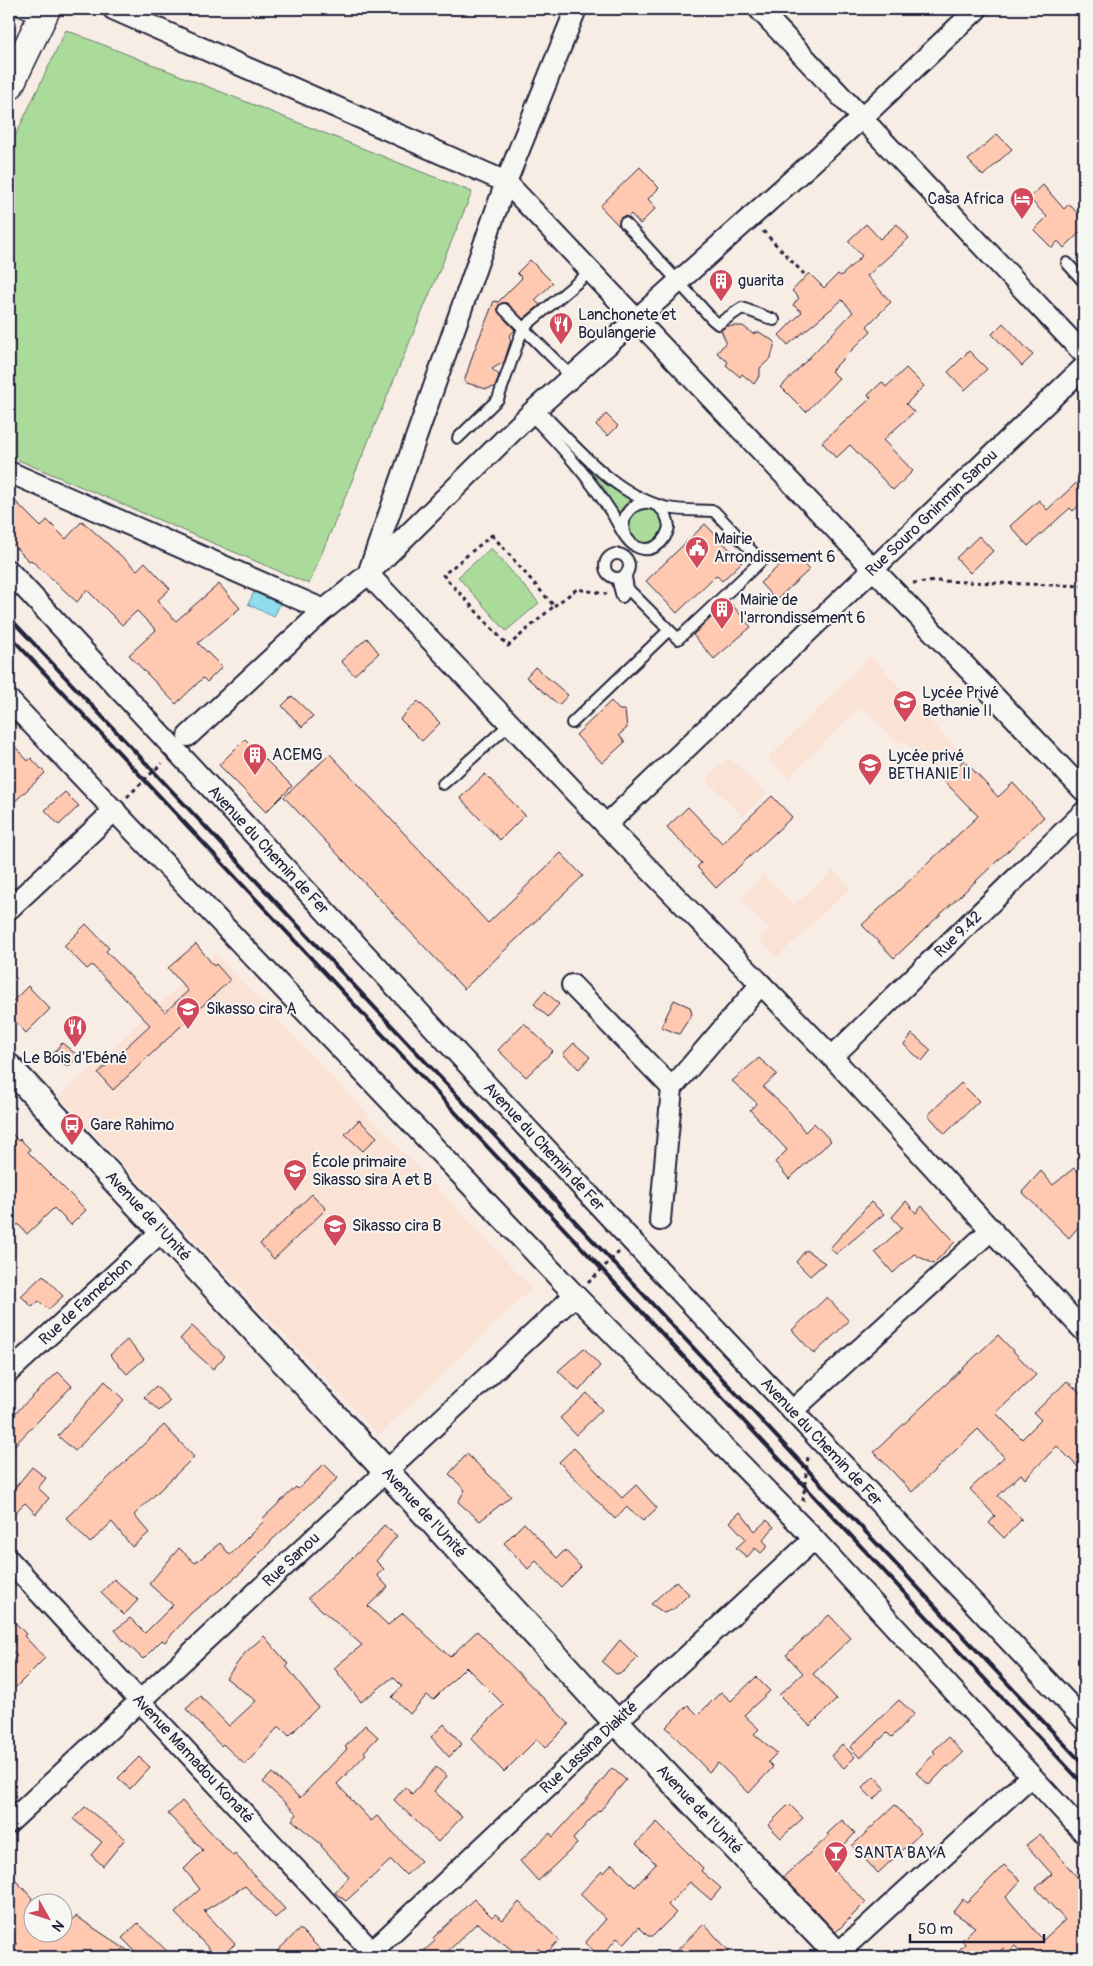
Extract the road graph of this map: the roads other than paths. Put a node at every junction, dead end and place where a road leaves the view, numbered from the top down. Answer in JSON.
{"nodes":[{"id":1,"x":113,"y":9,"type":"edge"},
{"id":2,"x":576,"y":9,"type":"edge"},
{"id":3,"x":759,"y":9,"type":"edge"},
{"id":4,"x":977,"y":9,"type":"edge"},
{"id":5,"x":35,"y":12,"type":"edge"},
{"id":6,"x":9,"y":86,"type":"edge"},
{"id":7,"x":862,"y":118,"type":"junction"},
{"id":8,"x":506,"y":182,"type":"junction"},
{"id":9,"x":625,"y":224,"type":"dead end"},
{"id":10,"x":1067,"y":263,"type":"dead end"},
{"id":11,"x":591,"y":271,"type":"junction"},
{"id":12,"x":679,"y":282,"type":"junction"},
{"id":13,"x":1084,"y":282,"type":"edge"},
{"id":14,"x":504,"y":309,"type":"dead end"},
{"id":15,"x":637,"y":320,"type":"junction"},
{"id":16,"x":774,"y":320,"type":"dead end"},
{"id":17,"x":524,"y":328,"type":"junction"},
{"id":18,"x":1084,"y":354,"type":"edge"},
{"id":19,"x":1084,"y":366,"type":"edge"},
{"id":20,"x":572,"y":377,"type":"junction"},
{"id":21,"x":534,"y":411,"type":"junction"},
{"id":22,"x":458,"y":438,"type":"dead end"},
{"id":23,"x":9,"y":472,"type":"edge"},
{"id":24,"x":652,"y":503,"type":"junction"},
{"id":25,"x":627,"y":539,"type":"junction"},
{"id":26,"x":628,"y":568,"type":"junction"},
{"id":27,"x":874,"y":569,"type":"junction"},
{"id":28,"x":9,"y":571,"type":"edge"},
{"id":29,"x":368,"y":574,"type":"junction"},
{"id":30,"x":617,"y":578,"type":"junction"},
{"id":31,"x":625,"y":593,"type":"junction"},
{"id":32,"x":324,"y":610,"type":"junction"},
{"id":33,"x":669,"y":630,"type":"junction"},
{"id":34,"x":9,"y":700,"type":"edge"},
{"id":35,"x":572,"y":723,"type":"dead end"},
{"id":36,"x":510,"y":724,"type":"junction"},
{"id":37,"x":181,"y":743,"type":"junction"},
{"id":38,"x":443,"y":784,"type":"dead end"},
{"id":39,"x":1084,"y":791,"type":"edge"},
{"id":40,"x":115,"y":810,"type":"junction"},
{"id":41,"x":1084,"y":812,"type":"edge"},
{"id":42,"x":606,"y":825,"type":"junction"},
{"id":43,"x":9,"y":909,"type":"edge"},
{"id":44,"x":761,"y":984,"type":"junction"},
{"id":45,"x":572,"y":985,"type":"dead end"},
{"id":46,"x":832,"y":1057,"type":"junction"},
{"id":47,"x":9,"y":1067,"type":"edge"},
{"id":48,"x":672,"y":1088,"type":"junction"},
{"id":49,"x":660,"y":1220,"type":"dead end"},
{"id":50,"x":992,"y":1229,"type":"junction"},
{"id":51,"x":162,"y":1231,"type":"junction"},
{"id":52,"x":575,"y":1295,"type":"junction"},
{"id":53,"x":1084,"y":1331,"type":"edge"},
{"id":54,"x":9,"y":1372,"type":"edge"},
{"id":55,"x":792,"y":1411,"type":"junction"},
{"id":56,"x":386,"y":1471,"type":"junction"},
{"id":57,"x":814,"y":1539,"type":"junction"},
{"id":58,"x":9,"y":1560,"type":"edge"},
{"id":59,"x":139,"y":1702,"type":"junction"},
{"id":60,"x":1084,"y":1720,"type":"edge"},
{"id":61,"x":616,"y":1722,"type":"junction"},
{"id":62,"x":1031,"y":1776,"type":"junction"},
{"id":63,"x":9,"y":1823,"type":"edge"},
{"id":64,"x":1084,"y":1833,"type":"edge"},
{"id":65,"x":371,"y":1955,"type":"edge"},
{"id":66,"x":837,"y":1956,"type":"edge"}],
"edges":[{"from":1,"to":8,"type":"street"},
{"from":2,"to":8,"type":"street"},
{"from":3,"to":7,"type":"street"},
{"from":4,"to":7,"type":"street"},
{"from":5,"to":6,"type":"highway"},
{"from":7,"to":12,"type":"street"},
{"from":7,"to":18,"type":"street"},
{"from":8,"to":11,"type":"street"},
{"from":8,"to":29,"type":"street"},
{"from":9,"to":12,"type":"lane"},
{"from":10,"to":13,"type":"lane"},
{"from":11,"to":15,"type":"street"},
{"from":11,"to":17,"type":"lane"},
{"from":12,"to":15,"type":"street"},
{"from":12,"to":16,"type":"lane"},
{"from":14,"to":17,"type":"lane"},
{"from":15,"to":20,"type":"street"},
{"from":15,"to":27,"type":"street"},
{"from":17,"to":20,"type":"lane"},
{"from":17,"to":22,"type":"lane"},
{"from":19,"to":27,"type":"street","name":"Rue Souro Gninmin Sanou"},
{"from":20,"to":21,"type":"street"},
{"from":21,"to":24,"type":"lane"},
{"from":21,"to":25,"type":"lane"},
{"from":21,"to":29,"type":"street"},
{"from":23,"to":32,"type":"street"},
{"from":24,"to":25,"type":"lane"},
{"from":24,"to":25,"type":"lane"},
{"from":24,"to":33,"type":"lane"},
{"from":25,"to":26,"type":"lane"},
{"from":26,"to":30,"type":"lane"},
{"from":26,"to":30,"type":"lane"},
{"from":26,"to":31,"type":"lane"},
{"from":27,"to":39,"type":"street"},
{"from":27,"to":42,"type":"street","name":"Rue Souro Gninmin Sanou"},
{"from":28,"to":37,"type":"street","name":"Avenue du Chemin de Fer"},
{"from":29,"to":32,"type":"street"},
{"from":29,"to":36,"type":"street"},
{"from":30,"to":31,"type":"lane"},
{"from":31,"to":33,"type":"lane"},
{"from":32,"to":37,"type":"street"},
{"from":33,"to":35,"type":"lane"},
{"from":34,"to":40,"type":"street"},
{"from":36,"to":38,"type":"lane"},
{"from":36,"to":42,"type":"street"},
{"from":37,"to":55,"type":"street","name":"Avenue du Chemin de Fer"},
{"from":40,"to":43,"type":"street"},
{"from":40,"to":52,"type":"street"},
{"from":41,"to":46,"type":"street","name":"Rue 9.42"},
{"from":42,"to":44,"type":"street"},
{"from":44,"to":46,"type":"street"},
{"from":44,"to":48,"type":"street"},
{"from":45,"to":48,"type":"street"},
{"from":46,"to":50,"type":"street"},
{"from":47,"to":51,"type":"street","name":"Avenue de l'Unité"},
{"from":48,"to":49,"type":"street"},
{"from":50,"to":53,"type":"street"},
{"from":50,"to":55,"type":"street"},
{"from":51,"to":54,"type":"street","name":"Rue de Famechon"},
{"from":51,"to":56,"type":"street","name":"Avenue de l'Unité"},
{"from":52,"to":56,"type":"street","name":"Rue Sanou"},
{"from":52,"to":57,"type":"street"},
{"from":55,"to":60,"type":"street","name":"Avenue du Chemin de Fer"},
{"from":56,"to":59,"type":"street","name":"Rue Sanou"},
{"from":56,"to":61,"type":"street","name":"Avenue de l'Unité"},
{"from":57,"to":61,"type":"street","name":"Rue Lassina Diakité"},
{"from":57,"to":62,"type":"street"},
{"from":58,"to":59,"type":"street","name":"Avenue Mamadou Konaté"},
{"from":59,"to":63,"type":"street","name":"Rue Sanou"},
{"from":59,"to":65,"type":"street","name":"Avenue Mamadou Konaté"},
{"from":61,"to":65,"type":"street","name":"Rue Lassina Diakité"},
{"from":61,"to":66,"type":"street","name":"Avenue de l'Unité"},
{"from":62,"to":64,"type":"street"},
{"from":62,"to":66,"type":"street"}]}
